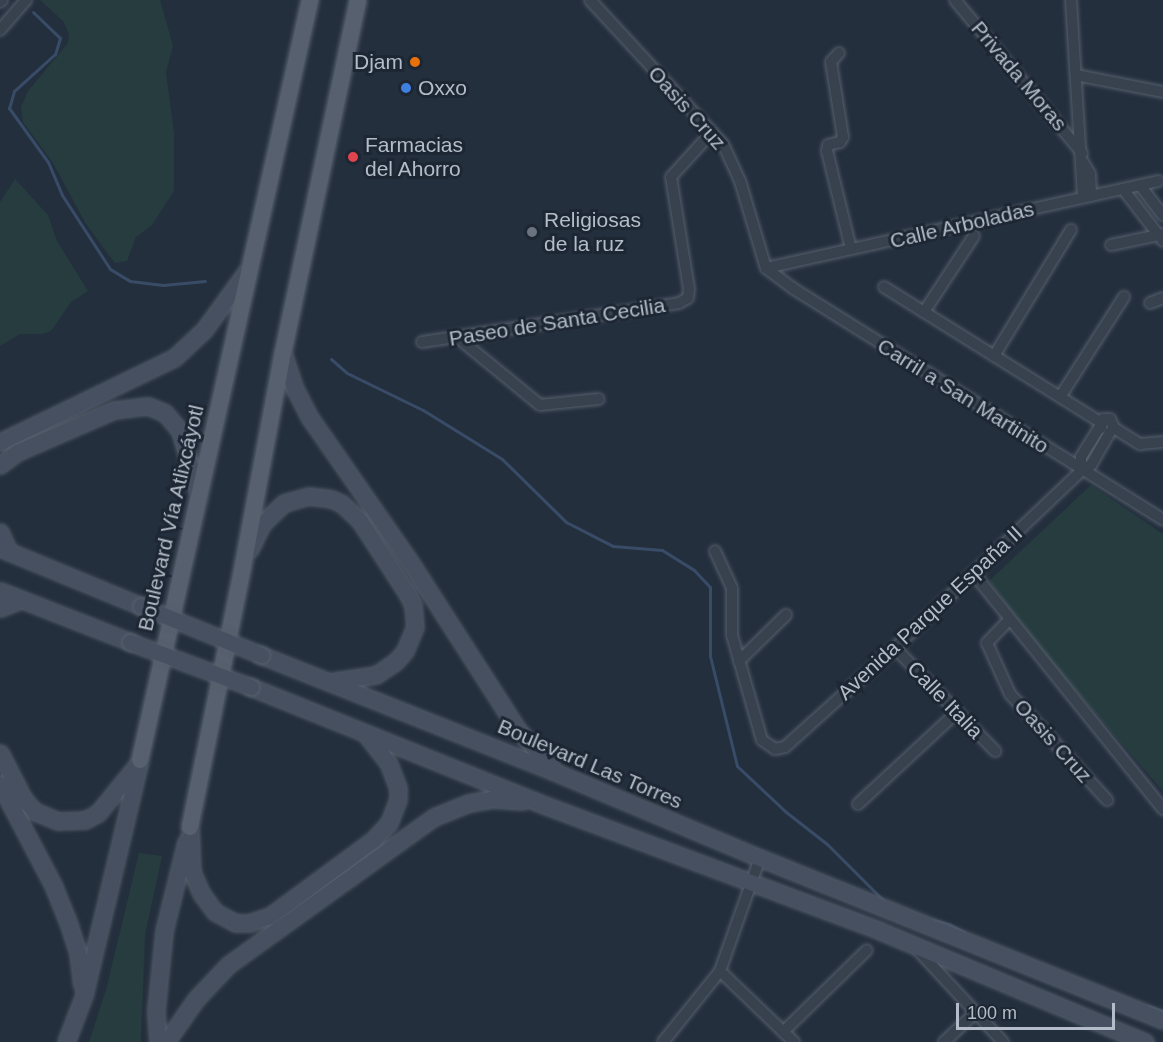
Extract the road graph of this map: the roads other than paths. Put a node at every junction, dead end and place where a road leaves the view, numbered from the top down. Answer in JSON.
{"nodes":[{"id":1,"x":26,"y":0,"type":"edge"},
{"id":2,"x":310,"y":0,"type":"edge"},
{"id":3,"x":358,"y":0,"type":"edge"},
{"id":4,"x":590,"y":0,"type":"edge"},
{"id":5,"x":955,"y":0,"type":"edge"},
{"id":6,"x":1071,"y":0,"type":"edge"},
{"id":7,"x":0,"y":30,"type":"edge"},
{"id":8,"x":838,"y":53,"type":"dead end"},
{"id":9,"x":1076,"y":75,"type":"junction"},
{"id":10,"x":1163,"y":92,"type":"edge"},
{"id":11,"x":712,"y":132,"type":"junction"},
{"id":12,"x":1082,"y":157,"type":"junction"},
{"id":13,"x":1158,"y":181,"type":"dead end"},
{"id":14,"x":1140,"y":185,"type":"junction"},
{"id":15,"x":1123,"y":189,"type":"junction"},
{"id":16,"x":1087,"y":197,"type":"junction"},
{"id":17,"x":1163,"y":215,"type":"edge"},
{"id":18,"x":1071,"y":230,"type":"dead end"},
{"id":19,"x":974,"y":236,"type":"dead end"},
{"id":20,"x":1161,"y":237,"type":"edge"},
{"id":21,"x":1111,"y":245,"type":"dead end"},
{"id":22,"x":851,"y":249,"type":"junction"},
{"id":23,"x":251,"y":265,"type":"junction"},
{"id":24,"x":766,"y":268,"type":"junction"},
{"id":25,"x":884,"y":287,"type":"dead end"},
{"id":26,"x":1124,"y":297,"type":"dead end"},
{"id":27,"x":1163,"y":298,"type":"edge"},
{"id":28,"x":1150,"y":303,"type":"dead end"},
{"id":29,"x":924,"y":312,"type":"junction"},
{"id":30,"x":457,"y":337,"type":"junction"},
{"id":31,"x":422,"y":342,"type":"dead end"},
{"id":32,"x":283,"y":353,"type":"junction"},
{"id":33,"x":994,"y":356,"type":"junction"},
{"id":34,"x":1060,"y":397,"type":"junction"},
{"id":35,"x":599,"y":399,"type":"dead end"},
{"id":36,"x":1106,"y":427,"type":"junction"},
{"id":37,"x":0,"y":442,"type":"edge"},
{"id":38,"x":1163,"y":442,"type":"edge"},
{"id":39,"x":0,"y":465,"type":"edge"},
{"id":40,"x":1081,"y":471,"type":"junction"},
{"id":41,"x":199,"y":497,"type":"junction"},
{"id":42,"x":1163,"y":520,"type":"edge"},
{"id":43,"x":0,"y":532,"type":"edge"},
{"id":44,"x":5,"y":550,"type":"edge"},
{"id":45,"x":715,"y":551,"type":"dead end"},
{"id":46,"x":243,"y":566,"type":"junction"},
{"id":47,"x":974,"y":574,"type":"junction"},
{"id":48,"x":0,"y":591,"type":"edge"},
{"id":49,"x":20,"y":600,"type":"junction"},
{"id":50,"x":0,"y":608,"type":"edge"},
{"id":51,"x":786,"y":615,"type":"dead end"},
{"id":52,"x":1009,"y":620,"type":"junction"},
{"id":53,"x":895,"y":648,"type":"junction"},
{"id":54,"x":739,"y":661,"type":"junction"},
{"id":55,"x":331,"y":682,"type":"junction"},
{"id":56,"x":957,"y":712,"type":"junction"},
{"id":57,"x":366,"y":735,"type":"junction"},
{"id":58,"x":995,"y":751,"type":"dead end"},
{"id":59,"x":0,"y":753,"type":"edge"},
{"id":60,"x":140,"y":760,"type":"junction"},
{"id":61,"x":555,"y":771,"type":"junction"},
{"id":62,"x":0,"y":784,"type":"edge"},
{"id":63,"x":1107,"y":800,"type":"dead end"},
{"id":64,"x":539,"y":802,"type":"junction"},
{"id":65,"x":858,"y":804,"type":"dead end"},
{"id":66,"x":1163,"y":809,"type":"edge"},
{"id":67,"x":190,"y":827,"type":"junction"},
{"id":68,"x":760,"y":858,"type":"junction"},
{"id":69,"x":750,"y":880,"type":"junction"},
{"id":70,"x":914,"y":945,"type":"junction"},
{"id":71,"x":867,"y":950,"type":"dead end"},
{"id":72,"x":720,"y":971,"type":"junction"},
{"id":73,"x":84,"y":995,"type":"junction"},
{"id":74,"x":975,"y":1013,"type":"junction"},
{"id":75,"x":1163,"y":1020,"type":"edge"},
{"id":76,"x":783,"y":1032,"type":"junction"},
{"id":77,"x":66,"y":1042,"type":"edge"},
{"id":78,"x":158,"y":1042,"type":"edge"},
{"id":79,"x":166,"y":1042,"type":"edge"},
{"id":80,"x":663,"y":1042,"type":"edge"},
{"id":81,"x":794,"y":1042,"type":"edge"},
{"id":82,"x":944,"y":1042,"type":"edge"},
{"id":83,"x":1003,"y":1042,"type":"edge"},
{"id":84,"x":1145,"y":1042,"type":"edge"}],
"edges":[{"from":1,"to":7,"type":"street"},
{"from":2,"to":23,"type":"main road","name":"Boulevard Vía Atlixcáyotl"},
{"from":3,"to":32,"type":"main road"},
{"from":4,"to":11,"type":"street","name":"Oasis Cruz"},
{"from":5,"to":12,"type":"street","name":"Privada Moras"},
{"from":6,"to":9,"type":"street"},
{"from":8,"to":22,"type":"street"},
{"from":9,"to":10,"type":"street"},
{"from":9,"to":12,"type":"street"},
{"from":11,"to":24,"type":"street","name":"Oasis Cruz"},
{"from":11,"to":30,"type":"street","name":"Paseo de Santa Cecilia"},
{"from":12,"to":16,"type":"street"},
{"from":13,"to":14,"type":"street","name":"Calle Arboladas"},
{"from":14,"to":15,"type":"street","name":"Calle Arboladas"},
{"from":14,"to":17,"type":"street"},
{"from":15,"to":16,"type":"street","name":"Calle Arboladas"},
{"from":15,"to":20,"type":"street"},
{"from":16,"to":22,"type":"street","name":"Calle Arboladas"},
{"from":18,"to":33,"type":"street"},
{"from":19,"to":29,"type":"street"},
{"from":20,"to":21,"type":"street"},
{"from":22,"to":24,"type":"street","name":"Calle Arboladas"},
{"from":23,"to":37,"type":"main road"},
{"from":23,"to":41,"type":"main road","name":"Boulevard Vía Atlixcáyotl"},
{"from":24,"to":40,"type":"street","name":"Carril a San Martinito"},
{"from":25,"to":29,"type":"street"},
{"from":26,"to":34,"type":"street"},
{"from":27,"to":28,"type":"street"},
{"from":29,"to":33,"type":"street"},
{"from":30,"to":31,"type":"street","name":"Paseo de Santa Cecilia"},
{"from":30,"to":35,"type":"street"},
{"from":32,"to":46,"type":"main road"},
{"from":32,"to":61,"type":"main road"},
{"from":33,"to":34,"type":"street"},
{"from":34,"to":36,"type":"street"},
{"from":36,"to":38,"type":"street"},
{"from":36,"to":40,"type":"street","name":"Avenida Parque España II"},
{"from":39,"to":41,"type":"main road"},
{"from":40,"to":42,"type":"street","name":"Carril a San Martinito"},
{"from":40,"to":47,"type":"street","name":"Avenida Parque España II"},
{"from":41,"to":60,"type":"main road","name":"Boulevard Vía Atlixcáyotl"},
{"from":43,"to":44,"type":"main road"},
{"from":44,"to":55,"type":"main road","name":"Boulevard Las Torres","bridge":true},
{"from":45,"to":54,"type":"street"},
{"from":46,"to":55,"type":"main road"},
{"from":46,"to":67,"type":"main road"},
{"from":47,"to":52,"type":"street"},
{"from":47,"to":53,"type":"street","name":"Avenida Parque España II"},
{"from":48,"to":49,"type":"main road"},
{"from":49,"to":50,"type":"main road"},
{"from":49,"to":57,"type":"main road","bridge":true},
{"from":51,"to":54,"type":"street"},
{"from":52,"to":63,"type":"street","name":"Oasis Cruz"},
{"from":52,"to":66,"type":"street"},
{"from":53,"to":54,"type":"street","name":"Avenida Parque España II"},
{"from":53,"to":56,"type":"street","name":"Calle Italia"},
{"from":55,"to":61,"type":"main road","name":"Boulevard Las Torres"},
{"from":56,"to":58,"type":"street","name":"Calle Italia"},
{"from":56,"to":65,"type":"street"},
{"from":57,"to":64,"type":"main road"},
{"from":57,"to":67,"type":"main road"},
{"from":59,"to":60,"type":"main road"},
{"from":60,"to":73,"type":"main road","name":"Boulevard Vía Atlixcáyotl"},
{"from":61,"to":68,"type":"main road","name":"Boulevard Las Torres"},
{"from":62,"to":73,"type":"main road"},
{"from":64,"to":69,"type":"main road"},
{"from":64,"to":79,"type":"main road"},
{"from":67,"to":78,"type":"main road"},
{"from":68,"to":69,"type":"street"},
{"from":68,"to":75,"type":"main road","name":"Boulevard Las Torres"},
{"from":69,"to":70,"type":"main road"},
{"from":69,"to":72,"type":"street"},
{"from":70,"to":74,"type":"street"},
{"from":70,"to":84,"type":"main road"},
{"from":71,"to":76,"type":"street"},
{"from":72,"to":76,"type":"street"},
{"from":72,"to":80,"type":"street"},
{"from":73,"to":77,"type":"main road","name":"Boulevard Vía Atlixcáyotl"},
{"from":74,"to":82,"type":"street"},
{"from":74,"to":83,"type":"street"},
{"from":76,"to":81,"type":"street"}]}
